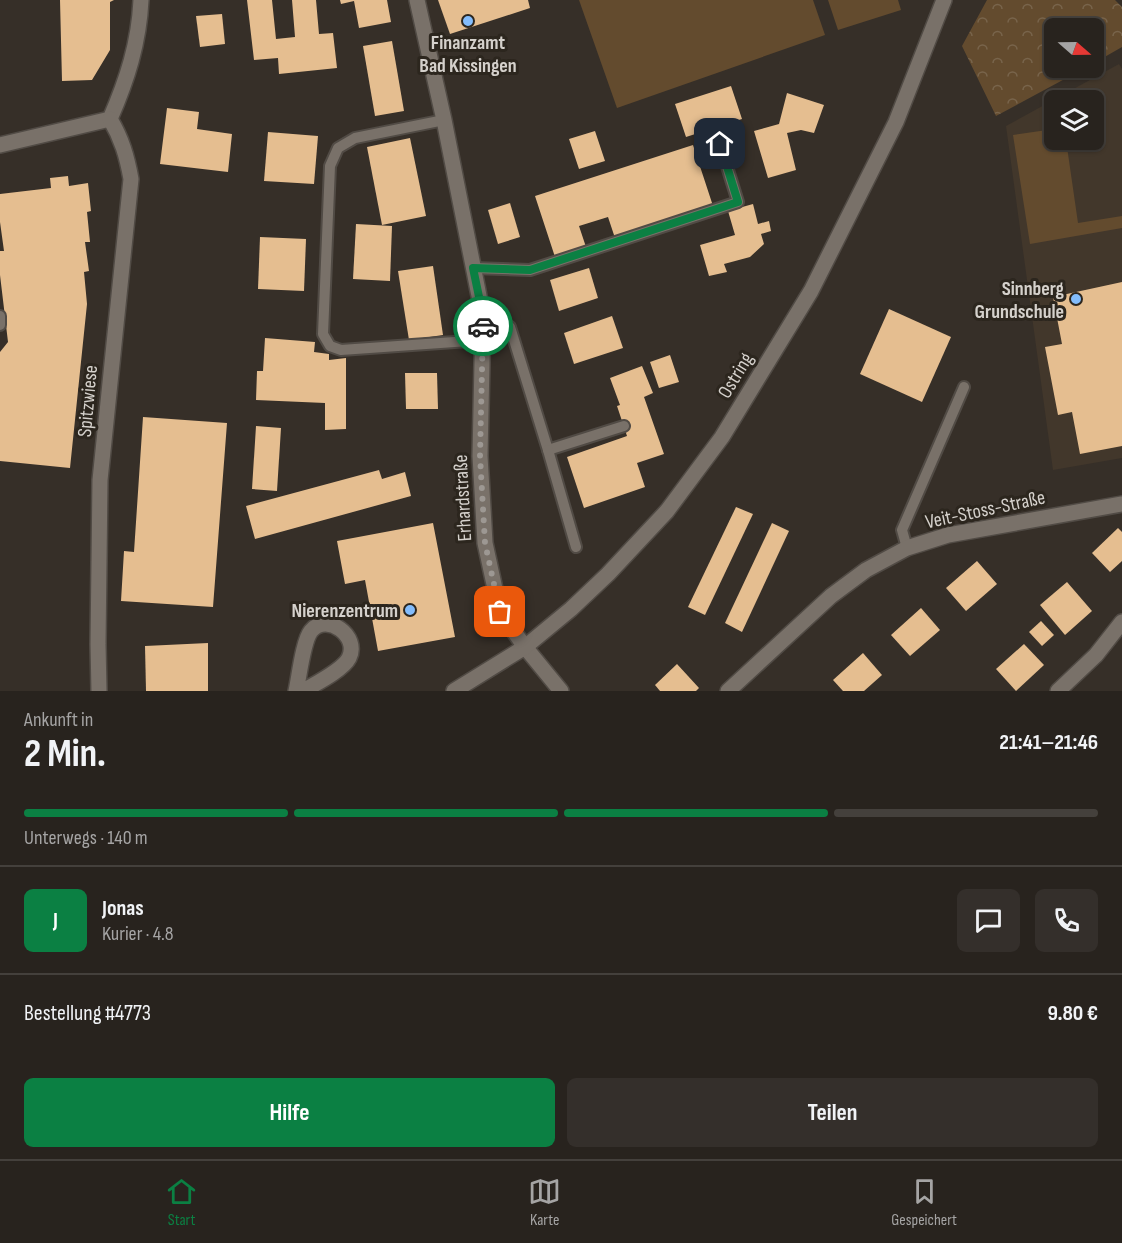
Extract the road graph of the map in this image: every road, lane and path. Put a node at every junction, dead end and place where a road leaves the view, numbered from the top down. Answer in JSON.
{"nodes":[{"id":1,"x":141,"y":0,"type":"edge"},
{"id":2,"x":417,"y":0,"type":"edge"},
{"id":3,"x":944,"y":0,"type":"edge"},
{"id":4,"x":110,"y":119,"type":"junction"},
{"id":5,"x":444,"y":120,"type":"junction"},
{"id":6,"x":720,"y":144,"type":"dead end"},
{"id":7,"x":0,"y":145,"type":"edge"},
{"id":8,"x":473,"y":268,"type":"junction"},
{"id":9,"x":0,"y":316,"type":"edge"},
{"id":10,"x":483,"y":316,"type":"junction"},
{"id":11,"x":0,"y":325,"type":"edge"},
{"id":12,"x":483,"y":339,"type":"junction"},
{"id":13,"x":964,"y":387,"type":"dead end"},
{"id":14,"x":624,"y":426,"type":"dead end"},
{"id":15,"x":548,"y":450,"type":"junction"},
{"id":16,"x":1122,"y":504,"type":"edge"},
{"id":17,"x":576,"y":547,"type":"dead end"},
{"id":18,"x":907,"y":548,"type":"junction"},
{"id":19,"x":1122,"y":622,"type":"edge"},
{"id":20,"x":525,"y":647,"type":"junction"},
{"id":21,"x":99,"y":691,"type":"edge"},
{"id":22,"x":296,"y":691,"type":"edge"},
{"id":23,"x":303,"y":691,"type":"edge"},
{"id":24,"x":454,"y":691,"type":"edge"},
{"id":25,"x":561,"y":691,"type":"edge"},
{"id":26,"x":728,"y":691,"type":"edge"},
{"id":27,"x":1058,"y":691,"type":"edge"}],
"edges":[{"from":1,"to":4,"type":"street"},
{"from":2,"to":5,"type":"street","name":"Erhardstraße"},
{"from":3,"to":20,"type":"street","name":"Ostring"},
{"from":4,"to":7,"type":"street"},
{"from":4,"to":21,"type":"street","name":"Spitzwiese"},
{"from":5,"to":8,"type":"street","name":"Erhardstraße"},
{"from":5,"to":12,"type":"lane"},
{"from":6,"to":8,"type":"lane"},
{"from":8,"to":10,"type":"street","name":"Erhardstraße"},
{"from":9,"to":11,"type":"lane"},
{"from":10,"to":12,"type":"street","name":"Erhardstraße"},
{"from":10,"to":15,"type":"lane"},
{"from":12,"to":20,"type":"street","name":"Erhardstraße"},
{"from":13,"to":18,"type":"lane"},
{"from":14,"to":15,"type":"lane"},
{"from":15,"to":17,"type":"lane"},
{"from":16,"to":18,"type":"street","name":"Veit-Stoss-Straße"},
{"from":18,"to":26,"type":"street","name":"Veit-Stoss-Straße"},
{"from":19,"to":27,"type":"street"},
{"from":20,"to":24,"type":"street","name":"Ostring"},
{"from":20,"to":25,"type":"street","name":"Erhardstraße"},
{"from":22,"to":23,"type":"street"}]}
